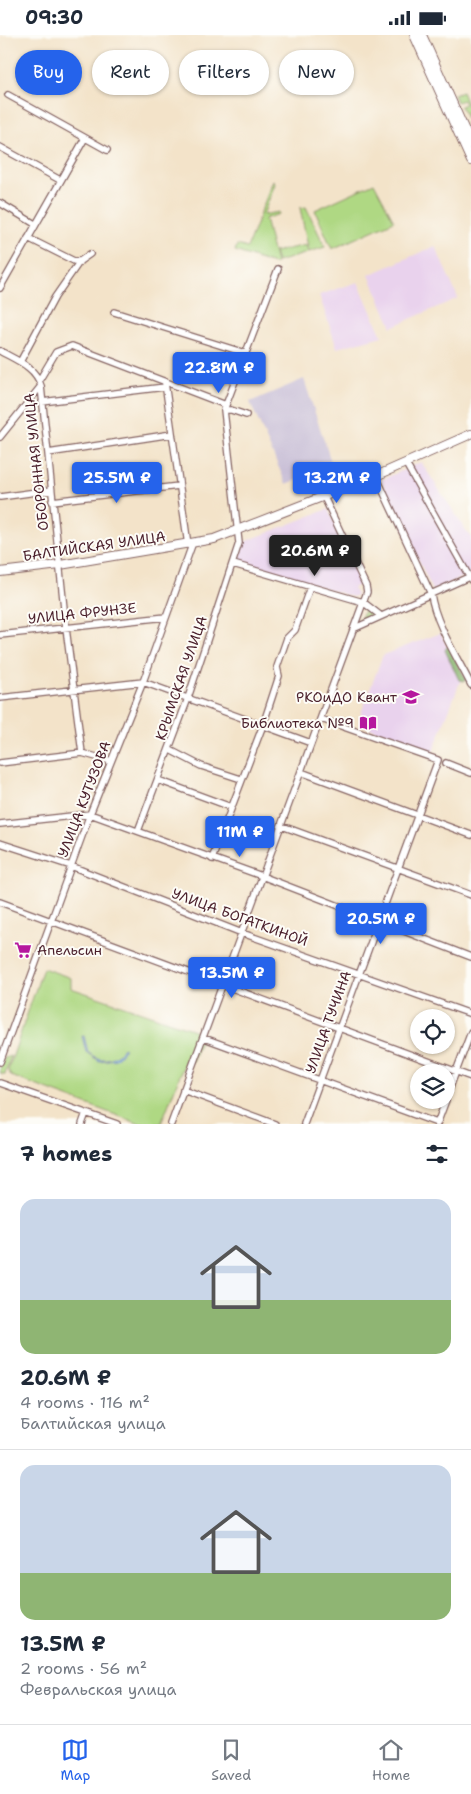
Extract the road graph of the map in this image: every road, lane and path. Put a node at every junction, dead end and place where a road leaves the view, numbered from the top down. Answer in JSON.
{"nodes":[{"id":1,"x":414,"y":35,"type":"edge"},
{"id":2,"x":422,"y":35,"type":"edge"},
{"id":3,"x":8,"y":95,"type":"dead end"},
{"id":4,"x":85,"y":138,"type":"junction"},
{"id":5,"x":470,"y":139,"type":"edge"},
{"id":6,"x":0,"y":147,"type":"edge"},
{"id":7,"x":107,"y":150,"type":"dead end"},
{"id":8,"x":471,"y":161,"type":"edge"},
{"id":9,"x":60,"y":180,"type":"junction"},
{"id":10,"x":0,"y":203,"type":"edge"},
{"id":11,"x":35,"y":224,"type":"junction"},
{"id":12,"x":28,"y":238,"type":"junction"},
{"id":13,"x":90,"y":254,"type":"dead end"},
{"id":14,"x":80,"y":261,"type":"junction"},
{"id":15,"x":278,"y":269,"type":"dead end"},
{"id":16,"x":0,"y":288,"type":"edge"},
{"id":17,"x":114,"y":312,"type":"dead end"},
{"id":18,"x":0,"y":351,"type":"edge"},
{"id":19,"x":245,"y":353,"type":"junction"},
{"id":20,"x":18,"y":361,"type":"junction"},
{"id":21,"x":40,"y":383,"type":"junction"},
{"id":22,"x":165,"y":385,"type":"junction"},
{"id":23,"x":42,"y":402,"type":"junction"},
{"id":24,"x":225,"y":407,"type":"junction"},
{"id":25,"x":246,"y":415,"type":"dead end"},
{"id":26,"x":172,"y":434,"type":"junction"},
{"id":27,"x":471,"y":434,"type":"edge"},
{"id":28,"x":0,"y":437,"type":"edge"},
{"id":29,"x":48,"y":453,"type":"junction"},
{"id":30,"x":406,"y":464,"type":"junction"},
{"id":31,"x":376,"y":476,"type":"junction"},
{"id":32,"x":179,"y":486,"type":"junction"},
{"id":33,"x":51,"y":490,"type":"junction"},
{"id":34,"x":0,"y":497,"type":"edge"},
{"id":35,"x":324,"y":497,"type":"junction"},
{"id":36,"x":52,"y":501,"type":"junction"},
{"id":37,"x":237,"y":530,"type":"junction"},
{"id":38,"x":190,"y":545,"type":"junction"},
{"id":39,"x":234,"y":564,"type":"junction"},
{"id":40,"x":60,"y":565,"type":"junction"},
{"id":41,"x":0,"y":571,"type":"edge"},
{"id":42,"x":470,"y":578,"type":"edge"},
{"id":43,"x":310,"y":587,"type":"junction"},
{"id":44,"x":432,"y":594,"type":"junction"},
{"id":45,"x":363,"y":602,"type":"junction"},
{"id":46,"x":381,"y":616,"type":"junction"},
{"id":47,"x":166,"y":617,"type":"junction"},
{"id":48,"x":66,"y":628,"type":"junction"},
{"id":49,"x":353,"y":629,"type":"junction"},
{"id":50,"x":0,"y":635,"type":"edge"},
{"id":51,"x":143,"y":682,"type":"junction"},
{"id":52,"x":471,"y":685,"type":"edge"},
{"id":53,"x":74,"y":690,"type":"junction"},
{"id":54,"x":0,"y":698,"type":"edge"},
{"id":55,"x":188,"y":698,"type":"junction"},
{"id":56,"x":321,"y":719,"type":"junction"},
{"id":57,"x":263,"y":725,"type":"junction"},
{"id":58,"x":311,"y":743,"type":"junction"},
{"id":59,"x":170,"y":750,"type":"junction"},
{"id":60,"x":82,"y":753,"type":"junction"},
{"id":61,"x":111,"y":761,"type":"junction"},
{"id":62,"x":0,"y":763,"type":"edge"},
{"id":63,"x":446,"y":763,"type":"dead end"},
{"id":64,"x":301,"y":772,"type":"junction"},
{"id":65,"x":471,"y":773,"type":"edge"},
{"id":66,"x":241,"y":779,"type":"junction"},
{"id":67,"x":158,"y":781,"type":"junction"},
{"id":68,"x":231,"y":807,"type":"junction"},
{"id":69,"x":90,"y":814,"type":"junction"},
{"id":70,"x":419,"y":815,"type":"junction"},
{"id":71,"x":0,"y":824,"type":"edge"},
{"id":72,"x":282,"y":826,"type":"junction"},
{"id":73,"x":138,"y":831,"type":"junction"},
{"id":74,"x":471,"y":835,"type":"edge"},
{"id":75,"x":0,"y":843,"type":"edge"},
{"id":76,"x":212,"y":859,"type":"junction"},
{"id":77,"x":71,"y":866,"type":"junction"},
{"id":78,"x":399,"y":869,"type":"junction"},
{"id":79,"x":262,"y":878,"type":"junction"},
{"id":80,"x":471,"y":895,"type":"edge"},
{"id":81,"x":0,"y":901,"type":"edge"},
{"id":82,"x":379,"y":920,"type":"junction"},
{"id":83,"x":50,"y":921,"type":"junction"},
{"id":84,"x":242,"y":933,"type":"junction"},
{"id":85,"x":471,"y":957,"type":"edge"},
{"id":86,"x":359,"y":974,"type":"junction"},
{"id":87,"x":223,"y":985,"type":"junction"},
{"id":88,"x":471,"y":1014,"type":"edge"},
{"id":89,"x":339,"y":1028,"type":"junction"},
{"id":90,"x":471,"y":1032,"type":"edge"},
{"id":91,"x":204,"y":1038,"type":"junction"},
{"id":92,"x":0,"y":1062,"type":"edge"},
{"id":93,"x":456,"y":1072,"type":"junction"},
{"id":94,"x":471,"y":1077,"type":"edge"},
{"id":95,"x":320,"y":1080,"type":"junction"},
{"id":96,"x":0,"y":1083,"type":"edge"},
{"id":97,"x":183,"y":1090,"type":"junction"},
{"id":98,"x":442,"y":1109,"type":"edge"},
{"id":99,"x":86,"y":1113,"type":"junction"},
{"id":100,"x":82,"y":1124,"type":"edge"},
{"id":101,"x":117,"y":1124,"type":"edge"},
{"id":102,"x":170,"y":1124,"type":"edge"},
{"id":103,"x":276,"y":1124,"type":"edge"},
{"id":104,"x":304,"y":1124,"type":"edge"},
{"id":105,"x":437,"y":1124,"type":"edge"}],
"edges":[{"from":1,"to":8,"type":"main road"},
{"from":2,"to":5,"type":"main road"},
{"from":3,"to":4,"type":"street"},
{"from":4,"to":7,"type":"street"},
{"from":4,"to":9,"type":"street"},
{"from":6,"to":9,"type":"street"},
{"from":9,"to":11,"type":"street"},
{"from":10,"to":11,"type":"street"},
{"from":11,"to":12,"type":"street"},
{"from":12,"to":14,"type":"street"},
{"from":12,"to":16,"type":"street"},
{"from":13,"to":14,"type":"street"},
{"from":14,"to":20,"type":"street"},
{"from":15,"to":19,"type":"street"},
{"from":17,"to":19,"type":"street"},
{"from":18,"to":20,"type":"street","name":"ОБОРОННАЯ УЛИЦА"},
{"from":19,"to":24,"type":"street"},
{"from":20,"to":21,"type":"street","name":"ОБОРОННАЯ УЛИЦА"},
{"from":21,"to":22,"type":"street"},
{"from":21,"to":23,"type":"street","name":"ОБОРОННАЯ УЛИЦА"},
{"from":21,"to":28,"type":"street"},
{"from":22,"to":23,"type":"street"},
{"from":22,"to":24,"type":"street"},
{"from":22,"to":26,"type":"street"},
{"from":23,"to":29,"type":"street","name":"ОБОРОННАЯ УЛИЦА"},
{"from":24,"to":25,"type":"street"},
{"from":24,"to":37,"type":"street","name":"КРЫМСКАЯ УЛИЦА"},
{"from":26,"to":29,"type":"street"},
{"from":26,"to":32,"type":"street"},
{"from":27,"to":30,"type":"main road","name":"БАЛТИЙСКАЯ УЛИЦА"},
{"from":29,"to":33,"type":"street","name":"ОБОРОННАЯ УЛИЦА"},
{"from":30,"to":31,"type":"main road","name":"БАЛТИЙСКАЯ УЛИЦА"},
{"from":30,"to":42,"type":"street"},
{"from":31,"to":35,"type":"main road","name":"БАЛТИЙСКАЯ УЛИЦА"},
{"from":31,"to":44,"type":"street"},
{"from":32,"to":36,"type":"street"},
{"from":32,"to":38,"type":"street"},
{"from":33,"to":34,"type":"street"},
{"from":33,"to":36,"type":"street","name":"ОБОРОННАЯ УЛИЦА"},
{"from":35,"to":37,"type":"main road","name":"БАЛТИЙСКАЯ УЛИЦА"},
{"from":35,"to":45,"type":"street"},
{"from":36,"to":40,"type":"street","name":"ОБОРОННАЯ УЛИЦА"},
{"from":37,"to":38,"type":"main road","name":"БАЛТИЙСКАЯ УЛИЦА"},
{"from":37,"to":39,"type":"street","name":"КРЫМСКАЯ УЛИЦА"},
{"from":38,"to":40,"type":"main road","name":"БАЛТИЙСКАЯ УЛИЦА"},
{"from":38,"to":47,"type":"street","name":"УЛИЦА КУТУЗОВА"},
{"from":39,"to":43,"type":"street"},
{"from":39,"to":55,"type":"street","name":"КРЫМСКАЯ УЛИЦА"},
{"from":40,"to":41,"type":"main road","name":"БАЛТИЙСКАЯ УЛИЦА"},
{"from":40,"to":48,"type":"street","name":"ОБОРОННАЯ УЛИЦА"},
{"from":42,"to":44,"type":"street"},
{"from":43,"to":45,"type":"street"},
{"from":43,"to":57,"type":"street"},
{"from":44,"to":46,"type":"street"},
{"from":44,"to":52,"type":"street"},
{"from":45,"to":46,"type":"street"},
{"from":45,"to":49,"type":"street"},
{"from":46,"to":49,"type":"street"},
{"from":47,"to":48,"type":"street","name":"УЛИЦА ФРУНЗЕ"},
{"from":47,"to":51,"type":"street","name":"УЛИЦА КУТУЗОВА"},
{"from":48,"to":50,"type":"street","name":"УЛИЦА ФРУНЗЕ"},
{"from":48,"to":53,"type":"street","name":"ОБОРОННАЯ УЛИЦА"},
{"from":49,"to":56,"type":"street"},
{"from":51,"to":53,"type":"street"},
{"from":51,"to":55,"type":"street"},
{"from":51,"to":61,"type":"street","name":"УЛИЦА КУТУЗОВА"},
{"from":53,"to":54,"type":"street"},
{"from":53,"to":60,"type":"street","name":"ОБОРОННАЯ УЛИЦА"},
{"from":55,"to":57,"type":"street"},
{"from":55,"to":59,"type":"street","name":"КРЫМСКАЯ УЛИЦА"},
{"from":56,"to":58,"type":"street"},
{"from":56,"to":70,"type":"street","name":"УЛИЦА ТУЧИНА"},
{"from":57,"to":58,"type":"street"},
{"from":57,"to":66,"type":"street"},
{"from":58,"to":64,"type":"street"},
{"from":59,"to":66,"type":"street"},
{"from":59,"to":67,"type":"street","name":"КРЫМСКАЯ УЛИЦА"},
{"from":60,"to":61,"type":"street"},
{"from":60,"to":62,"type":"street"},
{"from":61,"to":69,"type":"street","name":"УЛИЦА КУТУЗОВА"},
{"from":63,"to":65,"type":"street"},
{"from":64,"to":70,"type":"street"},
{"from":64,"to":72,"type":"street"},
{"from":66,"to":68,"type":"street"},
{"from":67,"to":68,"type":"street"},
{"from":67,"to":73,"type":"street","name":"КРЫМСКАЯ УЛИЦА"},
{"from":68,"to":76,"type":"street"},
{"from":69,"to":71,"type":"street"},
{"from":69,"to":73,"type":"street"},
{"from":69,"to":77,"type":"street","name":"УЛИЦА КУТУЗОВА"},
{"from":70,"to":74,"type":"street"},
{"from":70,"to":78,"type":"street","name":"УЛИЦА ТУЧИНА"},
{"from":72,"to":78,"type":"street"},
{"from":72,"to":79,"type":"street"},
{"from":73,"to":76,"type":"street"},
{"from":75,"to":77,"type":"street","name":"УЛИЦА БОГАТКИНОЙ"},
{"from":76,"to":79,"type":"street"},
{"from":77,"to":83,"type":"street","name":"УЛИЦА КУТУЗОВА"},
{"from":77,"to":84,"type":"street","name":"УЛИЦА БОГАТКИНОЙ"},
{"from":78,"to":80,"type":"street"},
{"from":78,"to":82,"type":"street","name":"УЛИЦА ТУЧИНА"},
{"from":79,"to":82,"type":"street"},
{"from":79,"to":84,"type":"street"},
{"from":81,"to":83,"type":"street"},
{"from":82,"to":85,"type":"street"},
{"from":82,"to":86,"type":"street","name":"УЛИЦА ТУЧИНА"},
{"from":83,"to":87,"type":"street"},
{"from":83,"to":92,"type":"street","name":"УЛИЦА КУТУЗОВА"},
{"from":84,"to":86,"type":"street","name":"УЛИЦА БОГАТКИНОЙ"},
{"from":84,"to":87,"type":"street"},
{"from":86,"to":88,"type":"street","name":"УЛИЦА БОГАТКИНОЙ"},
{"from":86,"to":89,"type":"street","name":"УЛИЦА ТУЧИНА"},
{"from":87,"to":89,"type":"street"},
{"from":87,"to":91,"type":"street"},
{"from":89,"to":93,"type":"street"},
{"from":89,"to":95,"type":"street","name":"УЛИЦА ТУЧИНА"},
{"from":90,"to":93,"type":"street"},
{"from":91,"to":95,"type":"street"},
{"from":91,"to":97,"type":"street"},
{"from":93,"to":94,"type":"street"},
{"from":95,"to":104,"type":"street","name":"УЛИЦА ТУЧИНА"},
{"from":95,"to":105,"type":"street"},
{"from":96,"to":99,"type":"street"},
{"from":97,"to":102,"type":"street"},
{"from":97,"to":103,"type":"street"},
{"from":98,"to":105,"type":"street"},
{"from":99,"to":100,"type":"street"},
{"from":99,"to":101,"type":"street"}]}
